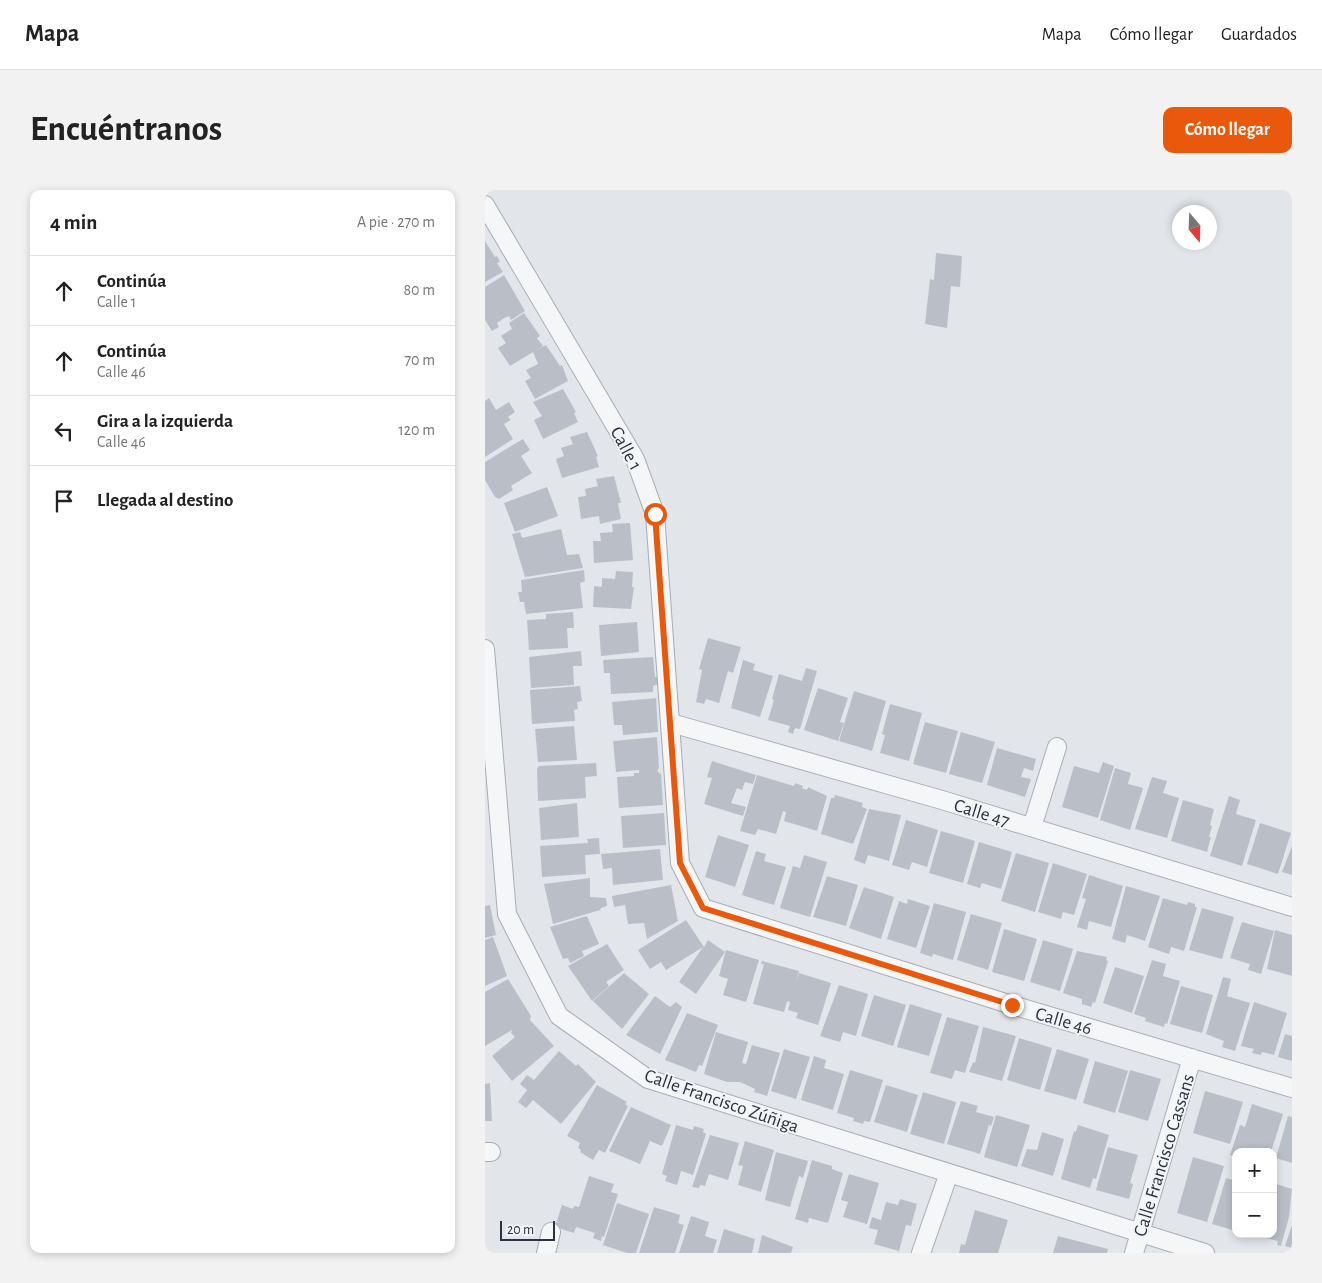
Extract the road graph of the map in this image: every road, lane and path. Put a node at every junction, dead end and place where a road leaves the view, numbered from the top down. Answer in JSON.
{"nodes":[{"id":1,"x":485,"y":205,"type":"edge"},
{"id":2,"x":485,"y":649,"type":"edge"},
{"id":3,"x":487,"y":702,"type":"edge"},
{"id":4,"x":671,"y":723,"type":"junction"},
{"id":5,"x":1057,"y":746,"type":"dead end"},
{"id":6,"x":1031,"y":827,"type":"junction"},
{"id":7,"x":1292,"y":907,"type":"edge"},
{"id":8,"x":1192,"y":1058,"type":"junction"},
{"id":9,"x":1292,"y":1088,"type":"edge"},
{"id":10,"x":949,"y":1173,"type":"junction"},
{"id":11,"x":551,"y":1232,"type":"dead end"},
{"id":12,"x":1141,"y":1232,"type":"junction"},
{"id":13,"x":545,"y":1253,"type":"edge"},
{"id":14,"x":921,"y":1253,"type":"edge"},
{"id":15,"x":1134,"y":1253,"type":"edge"},
{"id":16,"x":1205,"y":1253,"type":"edge"}],
"edges":[{"from":1,"to":4,"type":"street","name":"Calle 1"},
{"from":2,"to":3,"type":"street","name":"Calle Francisco Zúñiga"},
{"from":3,"to":10,"type":"street","name":"Calle Francisco Zúñiga"},
{"from":4,"to":6,"type":"street","name":"Calle 47"},
{"from":4,"to":8,"type":"street","name":"Calle 46"},
{"from":5,"to":6,"type":"street"},
{"from":6,"to":7,"type":"street","name":"Calle 47"},
{"from":8,"to":9,"type":"street","name":"Calle 46"},
{"from":8,"to":12,"type":"street","name":"Calle Francisco Cassans"},
{"from":10,"to":12,"type":"street","name":"Calle Francisco Zúñiga"},
{"from":10,"to":14,"type":"street"},
{"from":11,"to":13,"type":"street"},
{"from":12,"to":15,"type":"street","name":"Calle Francisco Cassans"},
{"from":12,"to":16,"type":"street","name":"Calle Francisco Zúñiga"}]}
